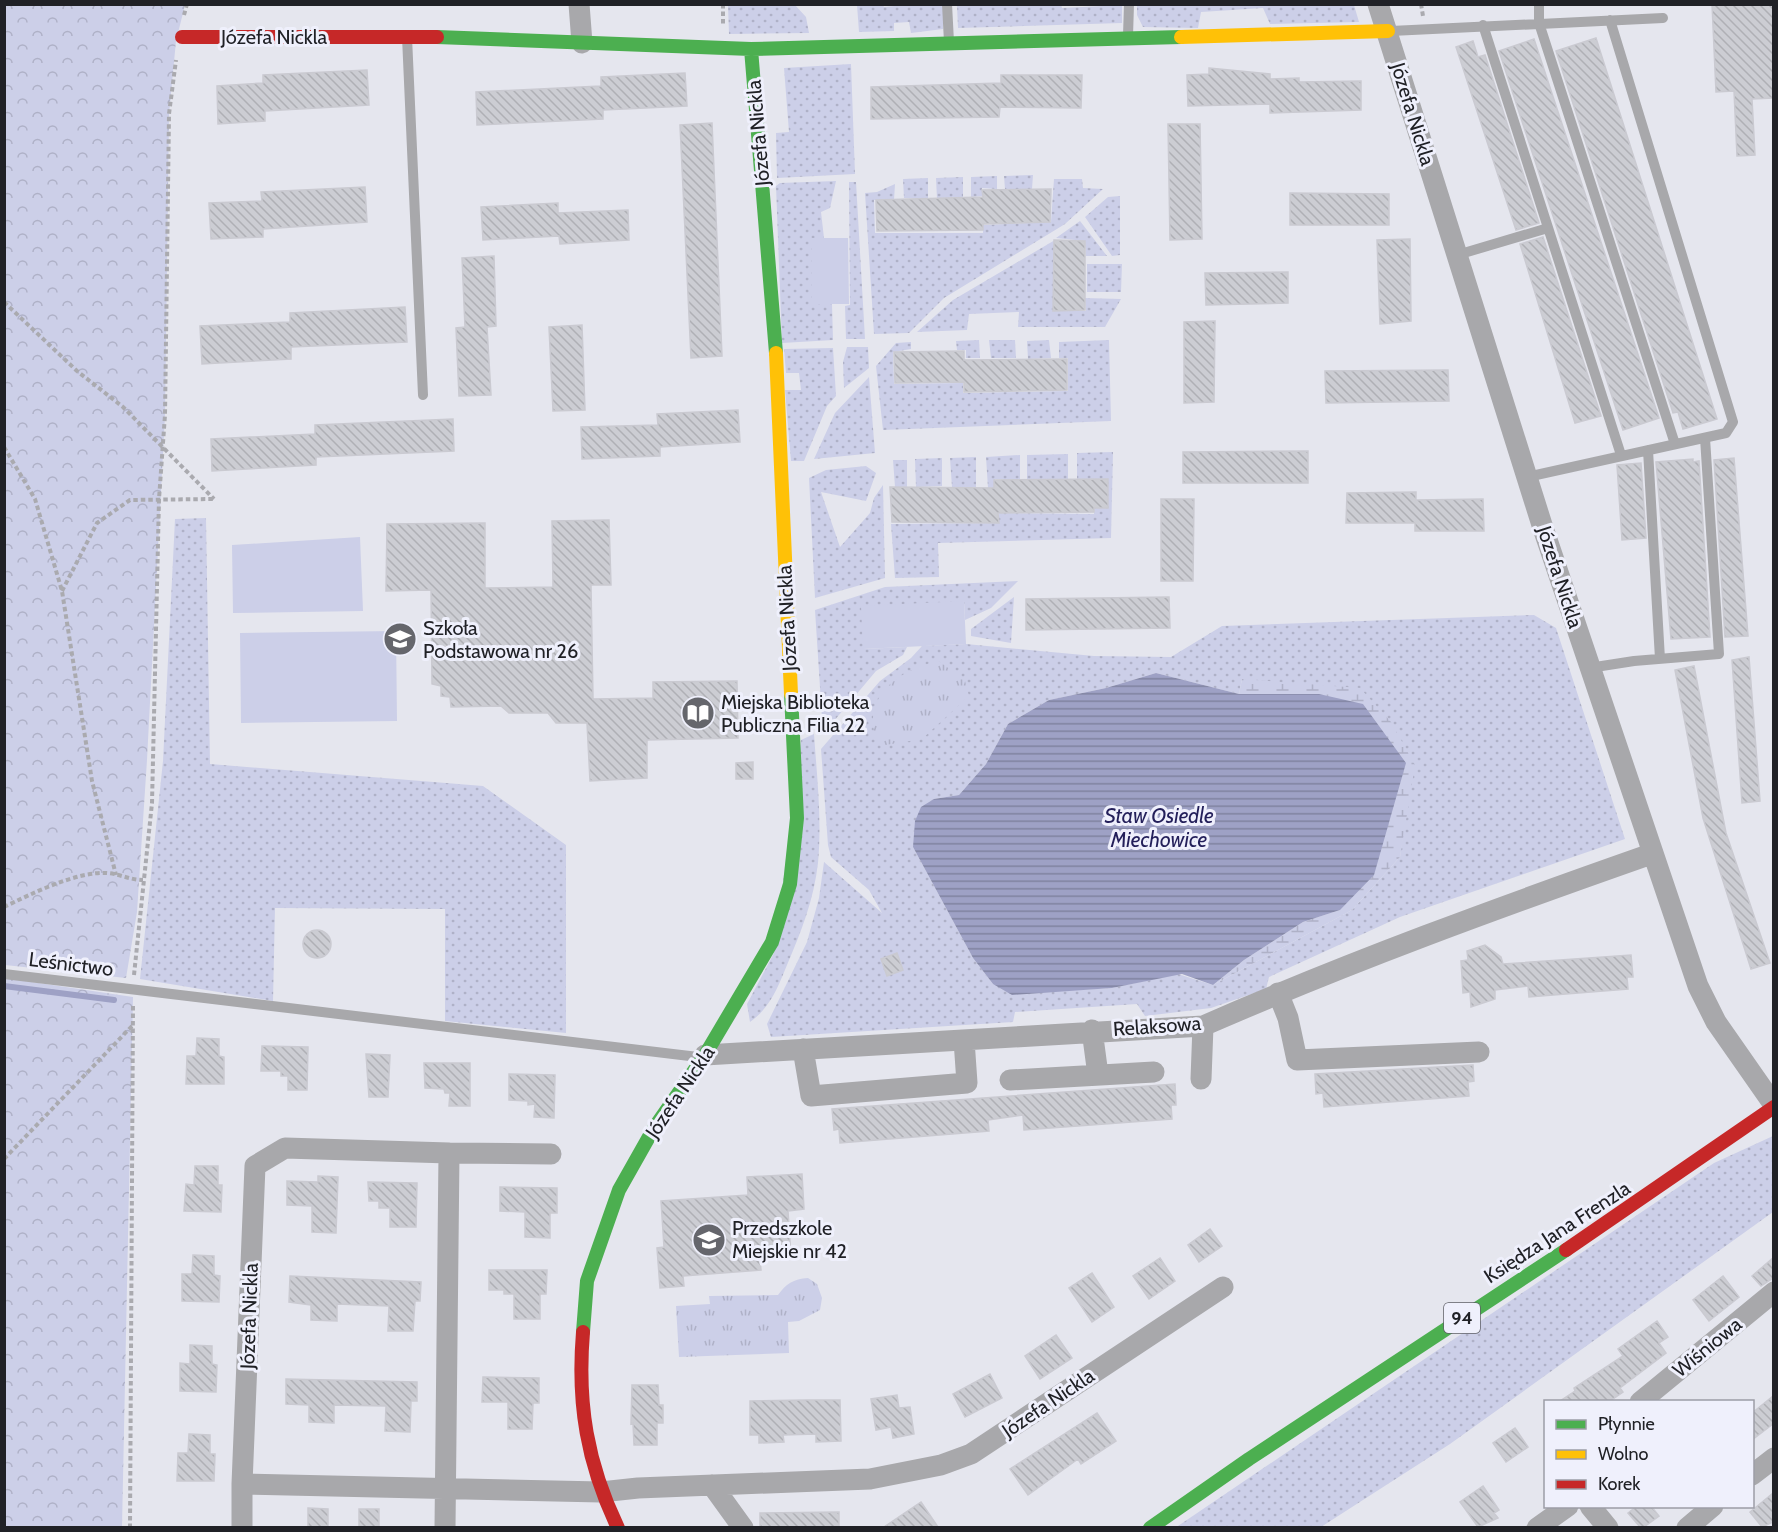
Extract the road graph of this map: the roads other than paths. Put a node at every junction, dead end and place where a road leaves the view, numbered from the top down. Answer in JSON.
{"nodes":[{"id":1,"x":579,"y":4,"type":"edge"},
{"id":2,"x":947,"y":4,"type":"edge"},
{"id":3,"x":1128,"y":4,"type":"edge"},
{"id":4,"x":1378,"y":4,"type":"edge"},
{"id":5,"x":1539,"y":4,"type":"edge"},
{"id":6,"x":1663,"y":18,"type":"dead end"},
{"id":7,"x":1610,"y":20,"type":"junction"},
{"id":8,"x":1539,"y":23,"type":"junction"},
{"id":9,"x":1483,"y":25,"type":"junction"},
{"id":10,"x":1388,"y":31,"type":"junction"},
{"id":11,"x":407,"y":36,"type":"junction"},
{"id":12,"x":1128,"y":37,"type":"junction"},
{"id":13,"x":180,"y":43,"type":"road end"},
{"id":14,"x":582,"y":43,"type":"junction"},
{"id":15,"x":949,"y":43,"type":"junction"},
{"id":16,"x":751,"y":49,"type":"junction"},
{"id":17,"x":1548,"y":228,"type":"junction"},
{"id":18,"x":1457,"y":255,"type":"junction"},
{"id":19,"x":423,"y":394,"type":"dead end"},
{"id":20,"x":1705,"y":438,"type":"junction"},
{"id":21,"x":1675,"y":444,"type":"junction"},
{"id":22,"x":1648,"y":450,"type":"junction"},
{"id":23,"x":1621,"y":455,"type":"junction"},
{"id":24,"x":1527,"y":477,"type":"junction"},
{"id":25,"x":1660,"y":659,"type":"junction"},
{"id":26,"x":1589,"y":668,"type":"junction"},
{"id":27,"x":1651,"y":854,"type":"junction"},
{"id":28,"x":4,"y":974,"type":"edge"},
{"id":29,"x":1278,"y":993,"type":"junction"},
{"id":30,"x":1203,"y":1026,"type":"junction"},
{"id":31,"x":1092,"y":1030,"type":"junction"},
{"id":32,"x":964,"y":1040,"type":"junction"},
{"id":33,"x":803,"y":1049,"type":"junction"},
{"id":34,"x":1479,"y":1052,"type":"dead end"},
{"id":35,"x":705,"y":1056,"type":"junction"},
{"id":36,"x":1154,"y":1072,"type":"dead end"},
{"id":37,"x":1098,"y":1075,"type":"junction"},
{"id":38,"x":1202,"y":1078,"type":"dead end"},
{"id":39,"x":1010,"y":1080,"type":"dead end"},
{"id":40,"x":1773,"y":1106,"type":"edge"},
{"id":41,"x":449,"y":1153,"type":"junction"},
{"id":42,"x":551,"y":1154,"type":"dead end"},
{"id":43,"x":1223,"y":1287,"type":"dead end"},
{"id":44,"x":1773,"y":1292,"type":"edge"},
{"id":45,"x":1641,"y":1400,"type":"edge"},
{"id":46,"x":1773,"y":1458,"type":"edge"},
{"id":47,"x":1754,"y":1473,"type":"edge"},
{"id":48,"x":242,"y":1484,"type":"junction"},
{"id":49,"x":712,"y":1485,"type":"junction"},
{"id":50,"x":446,"y":1489,"type":"junction"},
{"id":51,"x":601,"y":1492,"type":"junction"},
{"id":52,"x":1565,"y":1508,"type":"edge"},
{"id":53,"x":1592,"y":1508,"type":"edge"},
{"id":54,"x":1711,"y":1508,"type":"edge"},
{"id":55,"x":242,"y":1527,"type":"edge"},
{"id":56,"x":445,"y":1527,"type":"edge"},
{"id":57,"x":618,"y":1527,"type":"edge"},
{"id":58,"x":743,"y":1527,"type":"edge"},
{"id":59,"x":1150,"y":1527,"type":"edge"},
{"id":60,"x":1537,"y":1527,"type":"edge"},
{"id":61,"x":1608,"y":1527,"type":"edge"},
{"id":62,"x":1688,"y":1527,"type":"edge"}],
"edges":[{"from":1,"to":14,"type":"street"},
{"from":2,"to":15,"type":"lane"},
{"from":3,"to":12,"type":"lane"},
{"from":4,"to":10,"type":"street","name":"Józefa Nickla"},
{"from":5,"to":8,"type":"lane"},
{"from":6,"to":7,"type":"lane"},
{"from":7,"to":8,"type":"lane"},
{"from":7,"to":20,"type":"lane"},
{"from":8,"to":9,"type":"lane"},
{"from":8,"to":21,"type":"lane"},
{"from":9,"to":10,"type":"lane"},
{"from":9,"to":17,"type":"lane"},
{"from":10,"to":12,"type":"street","name":"Józefa Nickla"},
{"from":10,"to":18,"type":"street","name":"Józefa Nickla"},
{"from":11,"to":13,"type":"street","name":"Józefa Nickla"},
{"from":11,"to":14,"type":"street","name":"Józefa Nickla"},
{"from":11,"to":19,"type":"lane"},
{"from":12,"to":15,"type":"street","name":"Józefa Nickla"},
{"from":14,"to":16,"type":"street","name":"Józefa Nickla"},
{"from":15,"to":16,"type":"street","name":"Józefa Nickla"},
{"from":16,"to":35,"type":"street","name":"Józefa Nickla"},
{"from":17,"to":18,"type":"lane"},
{"from":17,"to":23,"type":"lane"},
{"from":18,"to":24,"type":"street","name":"Józefa Nickla"},
{"from":20,"to":21,"type":"lane"},
{"from":20,"to":25,"type":"lane"},
{"from":21,"to":22,"type":"lane"},
{"from":22,"to":23,"type":"lane"},
{"from":22,"to":25,"type":"lane"},
{"from":23,"to":24,"type":"lane"},
{"from":24,"to":26,"type":"street","name":"Józefa Nickla"},
{"from":25,"to":26,"type":"lane"},
{"from":26,"to":27,"type":"street","name":"Józefa Nickla"},
{"from":27,"to":29,"type":"street","name":"Relaksowa"},
{"from":27,"to":40,"type":"street","name":"Józefa Nickla"},
{"from":28,"to":35,"type":"lane","name":"Leśnictwo"},
{"from":29,"to":30,"type":"street","name":"Relaksowa"},
{"from":29,"to":34,"type":"street"},
{"from":30,"to":31,"type":"street","name":"Relaksowa"},
{"from":30,"to":38,"type":"street"},
{"from":31,"to":32,"type":"street","name":"Relaksowa"},
{"from":31,"to":37,"type":"street"},
{"from":32,"to":33,"type":"street","name":"Relaksowa"},
{"from":32,"to":33,"type":"street"},
{"from":33,"to":35,"type":"street","name":"Relaksowa"},
{"from":35,"to":51,"type":"street","name":"Józefa Nickla"},
{"from":36,"to":37,"type":"street"},
{"from":37,"to":39,"type":"street"},
{"from":40,"to":59,"type":"street","name":"Księdza Jana Frenzla","number":"94"},
{"from":41,"to":42,"type":"street","name":"Józefa Nickla"},
{"from":41,"to":48,"type":"street","name":"Józefa Nickla"},
{"from":41,"to":50,"type":"street"},
{"from":43,"to":49,"type":"street","name":"Józefa Nickla"},
{"from":44,"to":45,"type":"street","name":"Wiśniowa"},
{"from":46,"to":47,"type":"street"},
{"from":48,"to":50,"type":"street","name":"Józefa Nickla"},
{"from":48,"to":55,"type":"street","name":"Józefa Nickla"},
{"from":49,"to":51,"type":"street","name":"Józefa Nickla"},
{"from":49,"to":58,"type":"street"},
{"from":50,"to":51,"type":"street","name":"Józefa Nickla"},
{"from":50,"to":56,"type":"street"},
{"from":51,"to":57,"type":"street","name":"Józefa Nickla"},
{"from":52,"to":60,"type":"street"},
{"from":53,"to":61,"type":"street"},
{"from":54,"to":62,"type":"street"}]}
